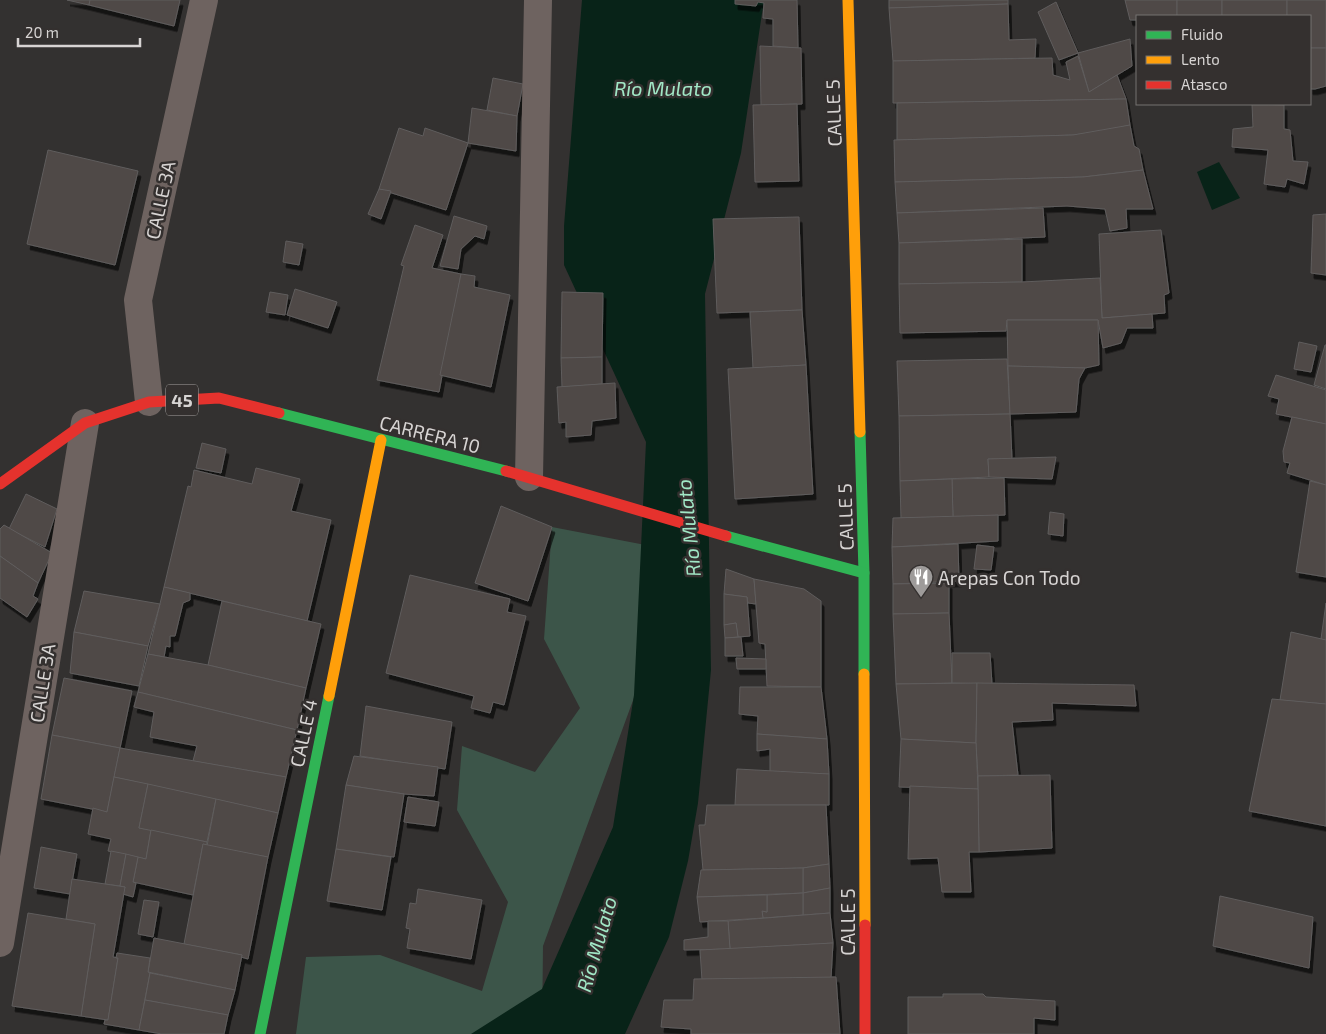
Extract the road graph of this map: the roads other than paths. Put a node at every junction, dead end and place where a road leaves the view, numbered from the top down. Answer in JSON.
{"nodes":[{"id":1,"x":204,"y":0,"type":"edge"},
{"id":2,"x":538,"y":0,"type":"edge"},
{"id":3,"x":848,"y":0,"type":"edge"},
{"id":4,"x":148,"y":402,"type":"junction"},
{"id":5,"x":85,"y":423,"type":"junction"},
{"id":6,"x":382,"y":440,"type":"junction"},
{"id":7,"x":529,"y":477,"type":"junction"},
{"id":8,"x":0,"y":484,"type":"edge"},
{"id":9,"x":864,"y":573,"type":"junction"},
{"id":10,"x":0,"y":943,"type":"edge"},
{"id":11,"x":260,"y":1034,"type":"edge"},
{"id":12,"x":865,"y":1034,"type":"edge"}],
"edges":[{"from":1,"to":4,"type":"street","name":"CALLE 3A"},
{"from":2,"to":7,"type":"street"},
{"from":3,"to":9,"type":"main road","name":"CALLE 5"},
{"from":4,"to":5,"type":"main road","name":"CARRERA 10","number":"45"},
{"from":4,"to":6,"type":"main road","name":"CARRERA 10","number":"45"},
{"from":5,"to":8,"type":"main road","name":"CARRERA 10","number":"45"},
{"from":5,"to":10,"type":"street","name":"CALLE 3A"},
{"from":6,"to":7,"type":"main road","name":"CARRERA 10"},
{"from":6,"to":11,"type":"main road","name":"CALLE 4"},
{"from":7,"to":9,"type":"main road","name":"CARRERA 10"},
{"from":9,"to":12,"type":"main road","name":"CALLE 5"}]}
